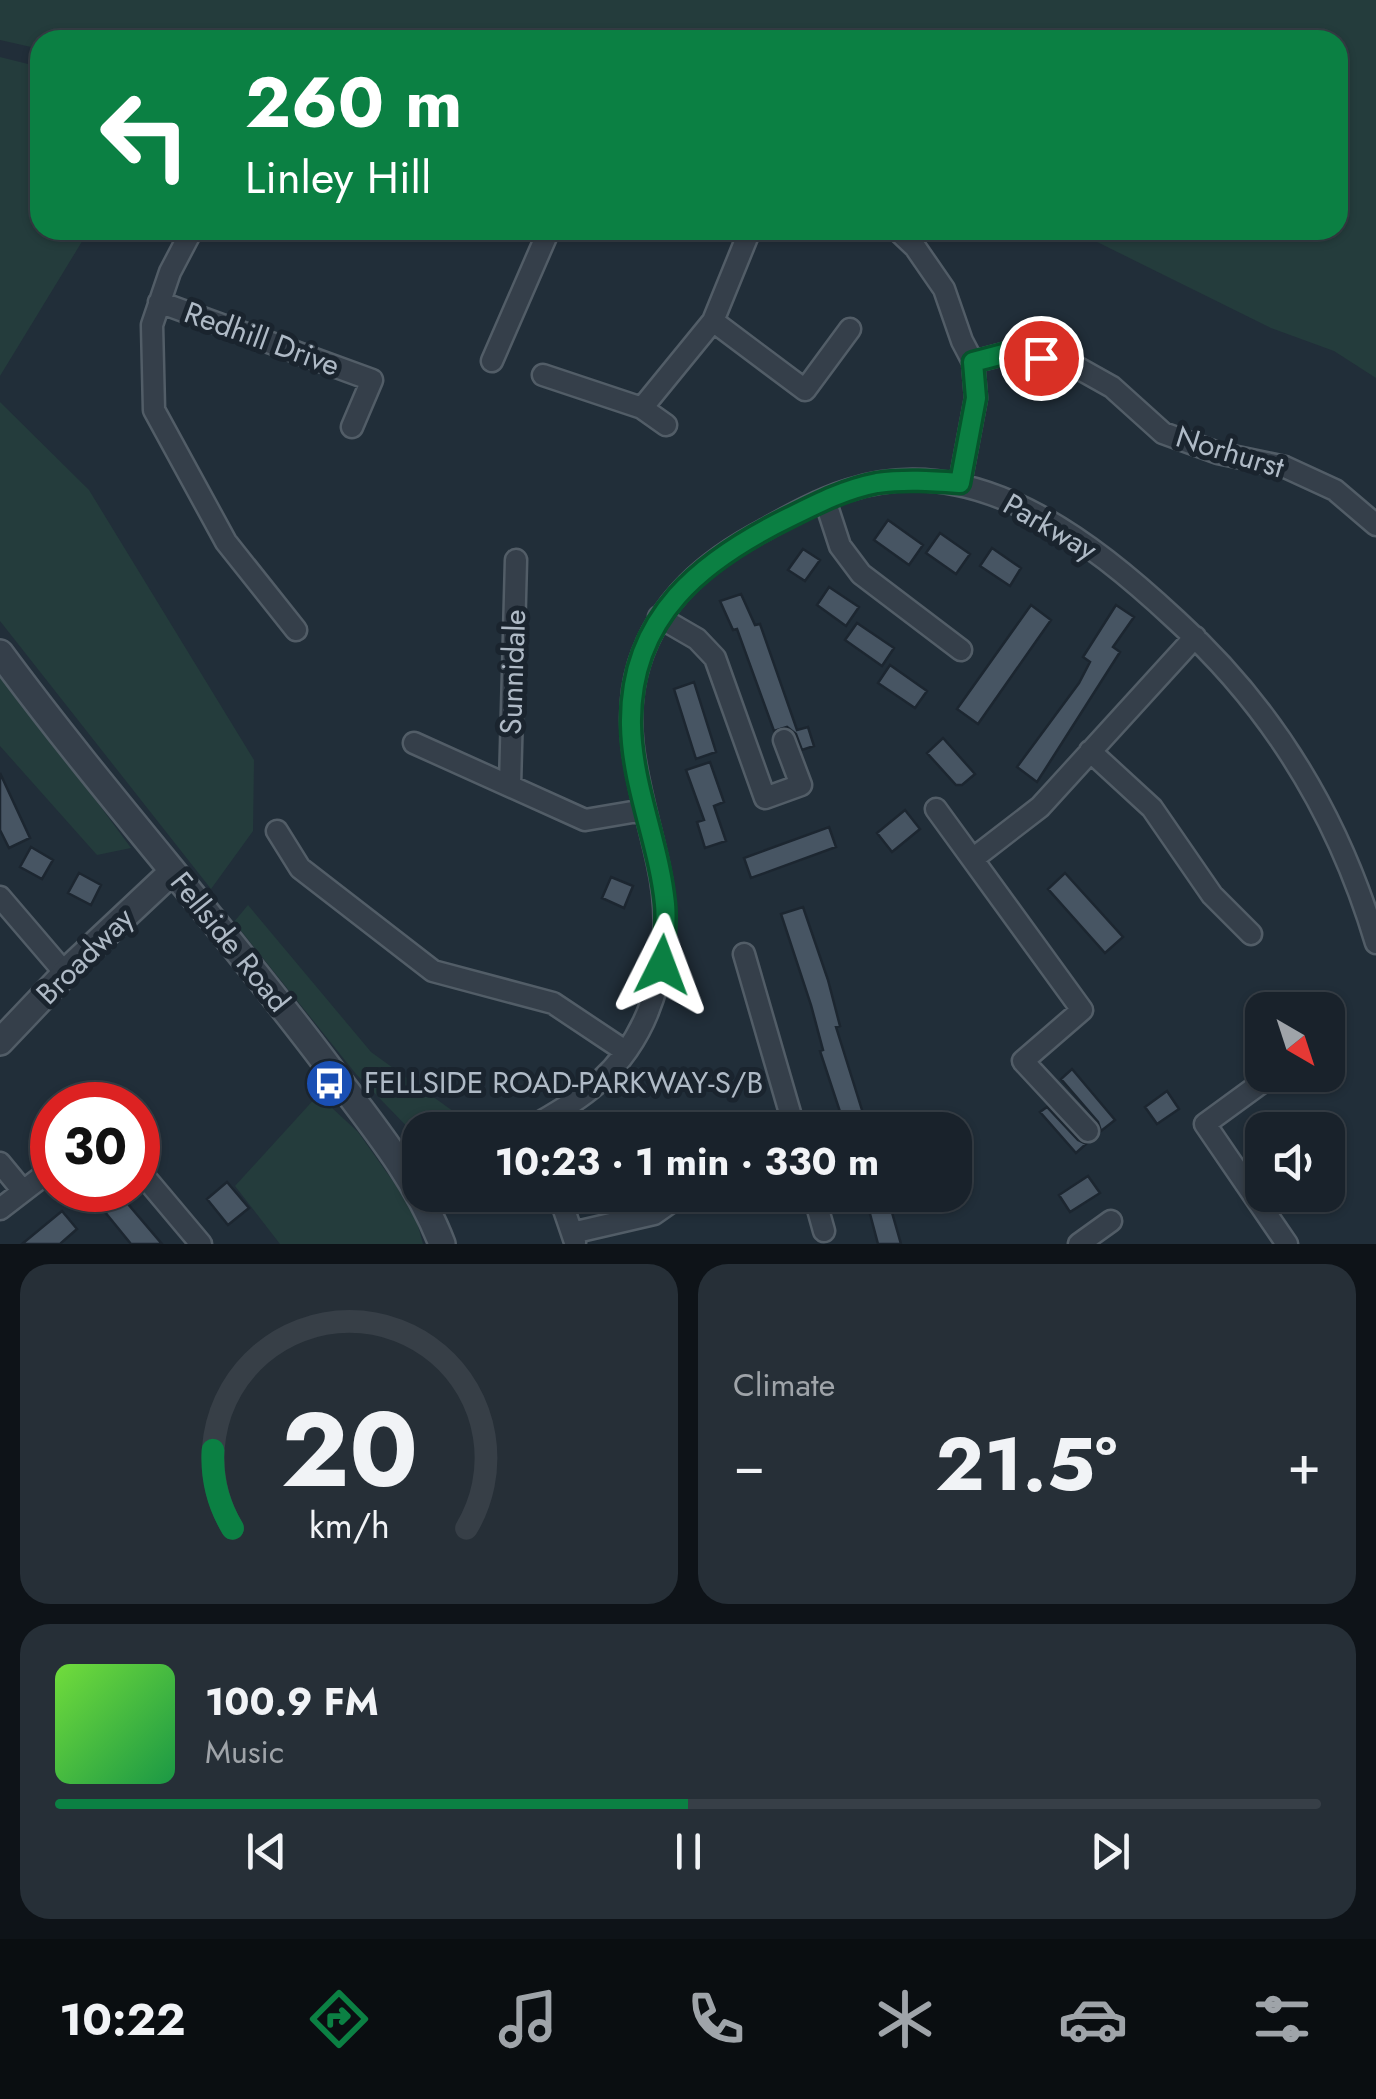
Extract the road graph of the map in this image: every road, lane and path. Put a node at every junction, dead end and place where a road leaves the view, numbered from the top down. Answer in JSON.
{"nodes":[{"id":1,"x":187,"y":240,"type":"edge"},
{"id":2,"x":545,"y":240,"type":"edge"},
{"id":3,"x":746,"y":240,"type":"edge"},
{"id":4,"x":908,"y":240,"type":"edge"},
{"id":5,"x":159,"y":302,"type":"junction"},
{"id":6,"x":713,"y":322,"type":"junction"},
{"id":7,"x":850,"y":329,"type":"dead end"},
{"id":8,"x":492,"y":361,"type":"dead end"},
{"id":9,"x":973,"y":362,"type":"junction"},
{"id":10,"x":543,"y":375,"type":"dead end"},
{"id":11,"x":642,"y":408,"type":"junction"},
{"id":12,"x":666,"y":425,"type":"dead end"},
{"id":13,"x":352,"y":427,"type":"dead end"},
{"id":14,"x":960,"y":483,"type":"junction"},
{"id":15,"x":824,"y":500,"type":"junction"},
{"id":16,"x":1376,"y":525,"type":"edge"},
{"id":17,"x":516,"y":560,"type":"dead end"},
{"id":18,"x":660,"y":617,"type":"junction"},
{"id":19,"x":296,"y":630,"type":"dead end"},
{"id":20,"x":1195,"y":637,"type":"junction"},
{"id":21,"x":961,"y":650,"type":"dead end"},
{"id":22,"x":0,"y":653,"type":"edge"},
{"id":23,"x":784,"y":740,"type":"dead end"},
{"id":24,"x":414,"y":743,"type":"dead end"},
{"id":25,"x":1090,"y":752,"type":"junction"},
{"id":26,"x":510,"y":785,"type":"junction"},
{"id":27,"x":644,"y":810,"type":"junction"},
{"id":28,"x":936,"y":810,"type":"dead end"},
{"id":29,"x":277,"y":832,"type":"dead end"},
{"id":30,"x":974,"y":858,"type":"junction"},
{"id":31,"x":172,"y":872,"type":"junction"},
{"id":32,"x":0,"y":897,"type":"edge"},
{"id":33,"x":1250,"y":934,"type":"dead end"},
{"id":34,"x":1376,"y":943,"type":"edge"},
{"id":35,"x":744,"y":954,"type":"dead end"},
{"id":36,"x":65,"y":973,"type":"junction"},
{"id":37,"x":0,"y":1042,"type":"edge"},
{"id":38,"x":625,"y":1051,"type":"junction"},
{"id":39,"x":1249,"y":1092,"type":"edge"},
{"id":40,"x":555,"y":1112,"type":"edge"},
{"id":41,"x":790,"y":1112,"type":"edge"},
{"id":42,"x":1088,"y":1131,"type":"dead end"},
{"id":43,"x":0,"y":1163,"type":"edge"},
{"id":44,"x":402,"y":1167,"type":"edge"},
{"id":45,"x":30,"y":1186,"type":"edge"},
{"id":46,"x":23,"y":1191,"type":"junction"},
{"id":47,"x":160,"y":1195,"type":"edge"},
{"id":48,"x":0,"y":1209,"type":"edge"},
{"id":49,"x":428,"y":1212,"type":"edge"},
{"id":50,"x":564,"y":1212,"type":"edge"},
{"id":51,"x":657,"y":1212,"type":"edge"},
{"id":52,"x":819,"y":1212,"type":"edge"},
{"id":53,"x":1111,"y":1222,"type":"dead end"},
{"id":54,"x":824,"y":1231,"type":"dead end"},
{"id":55,"x":574,"y":1239,"type":"edge"},
{"id":56,"x":1087,"y":1242,"type":"edge"},
{"id":57,"x":201,"y":1244,"type":"edge"},
{"id":58,"x":442,"y":1244,"type":"edge"},
{"id":59,"x":1288,"y":1244,"type":"edge"}],
"edges":[{"from":1,"to":5,"type":"street"},
{"from":2,"to":8,"type":"street"},
{"from":3,"to":6,"type":"street"},
{"from":4,"to":9,"type":"street"},
{"from":5,"to":13,"type":"street","name":"Redhill Drive"},
{"from":5,"to":19,"type":"street"},
{"from":6,"to":7,"type":"street"},
{"from":6,"to":11,"type":"street"},
{"from":9,"to":14,"type":"street"},
{"from":9,"to":16,"type":"street","name":"Norhurst"},
{"from":10,"to":11,"type":"street"},
{"from":11,"to":12,"type":"street"},
{"from":14,"to":15,"type":"street","name":"Parkway"},
{"from":14,"to":20,"type":"street","name":"Parkway"},
{"from":15,"to":18,"type":"street","name":"Parkway"},
{"from":15,"to":21,"type":"street"},
{"from":17,"to":26,"type":"street","name":"Sunnidale"},
{"from":18,"to":23,"type":"street"},
{"from":18,"to":27,"type":"street","name":"Parkway"},
{"from":20,"to":25,"type":"street"},
{"from":20,"to":34,"type":"street","name":"Parkway"},
{"from":22,"to":31,"type":"street","name":"Fellside Road"},
{"from":24,"to":26,"type":"street","name":"Sunnidale"},
{"from":25,"to":30,"type":"street"},
{"from":25,"to":33,"type":"street"},
{"from":26,"to":27,"type":"street","name":"Sunnidale"},
{"from":27,"to":38,"type":"street","name":"Parkway"},
{"from":28,"to":30,"type":"street"},
{"from":29,"to":38,"type":"street"},
{"from":30,"to":42,"type":"street"},
{"from":31,"to":36,"type":"street","name":"Broadway"},
{"from":31,"to":44,"type":"street","name":"Fellside Road"},
{"from":32,"to":36,"type":"street"},
{"from":35,"to":41,"type":"street"},
{"from":36,"to":37,"type":"street","name":"Broadway"},
{"from":38,"to":40,"type":"street","name":"Parkway"},
{"from":39,"to":59,"type":"street"},
{"from":43,"to":46,"type":"street"},
{"from":45,"to":46,"type":"street"},
{"from":46,"to":48,"type":"street"},
{"from":47,"to":57,"type":"street"},
{"from":49,"to":58,"type":"street","name":"Fellside Road"},
{"from":50,"to":55,"type":"street"},
{"from":51,"to":55,"type":"street"},
{"from":52,"to":54,"type":"street"},
{"from":53,"to":56,"type":"street"}]}
